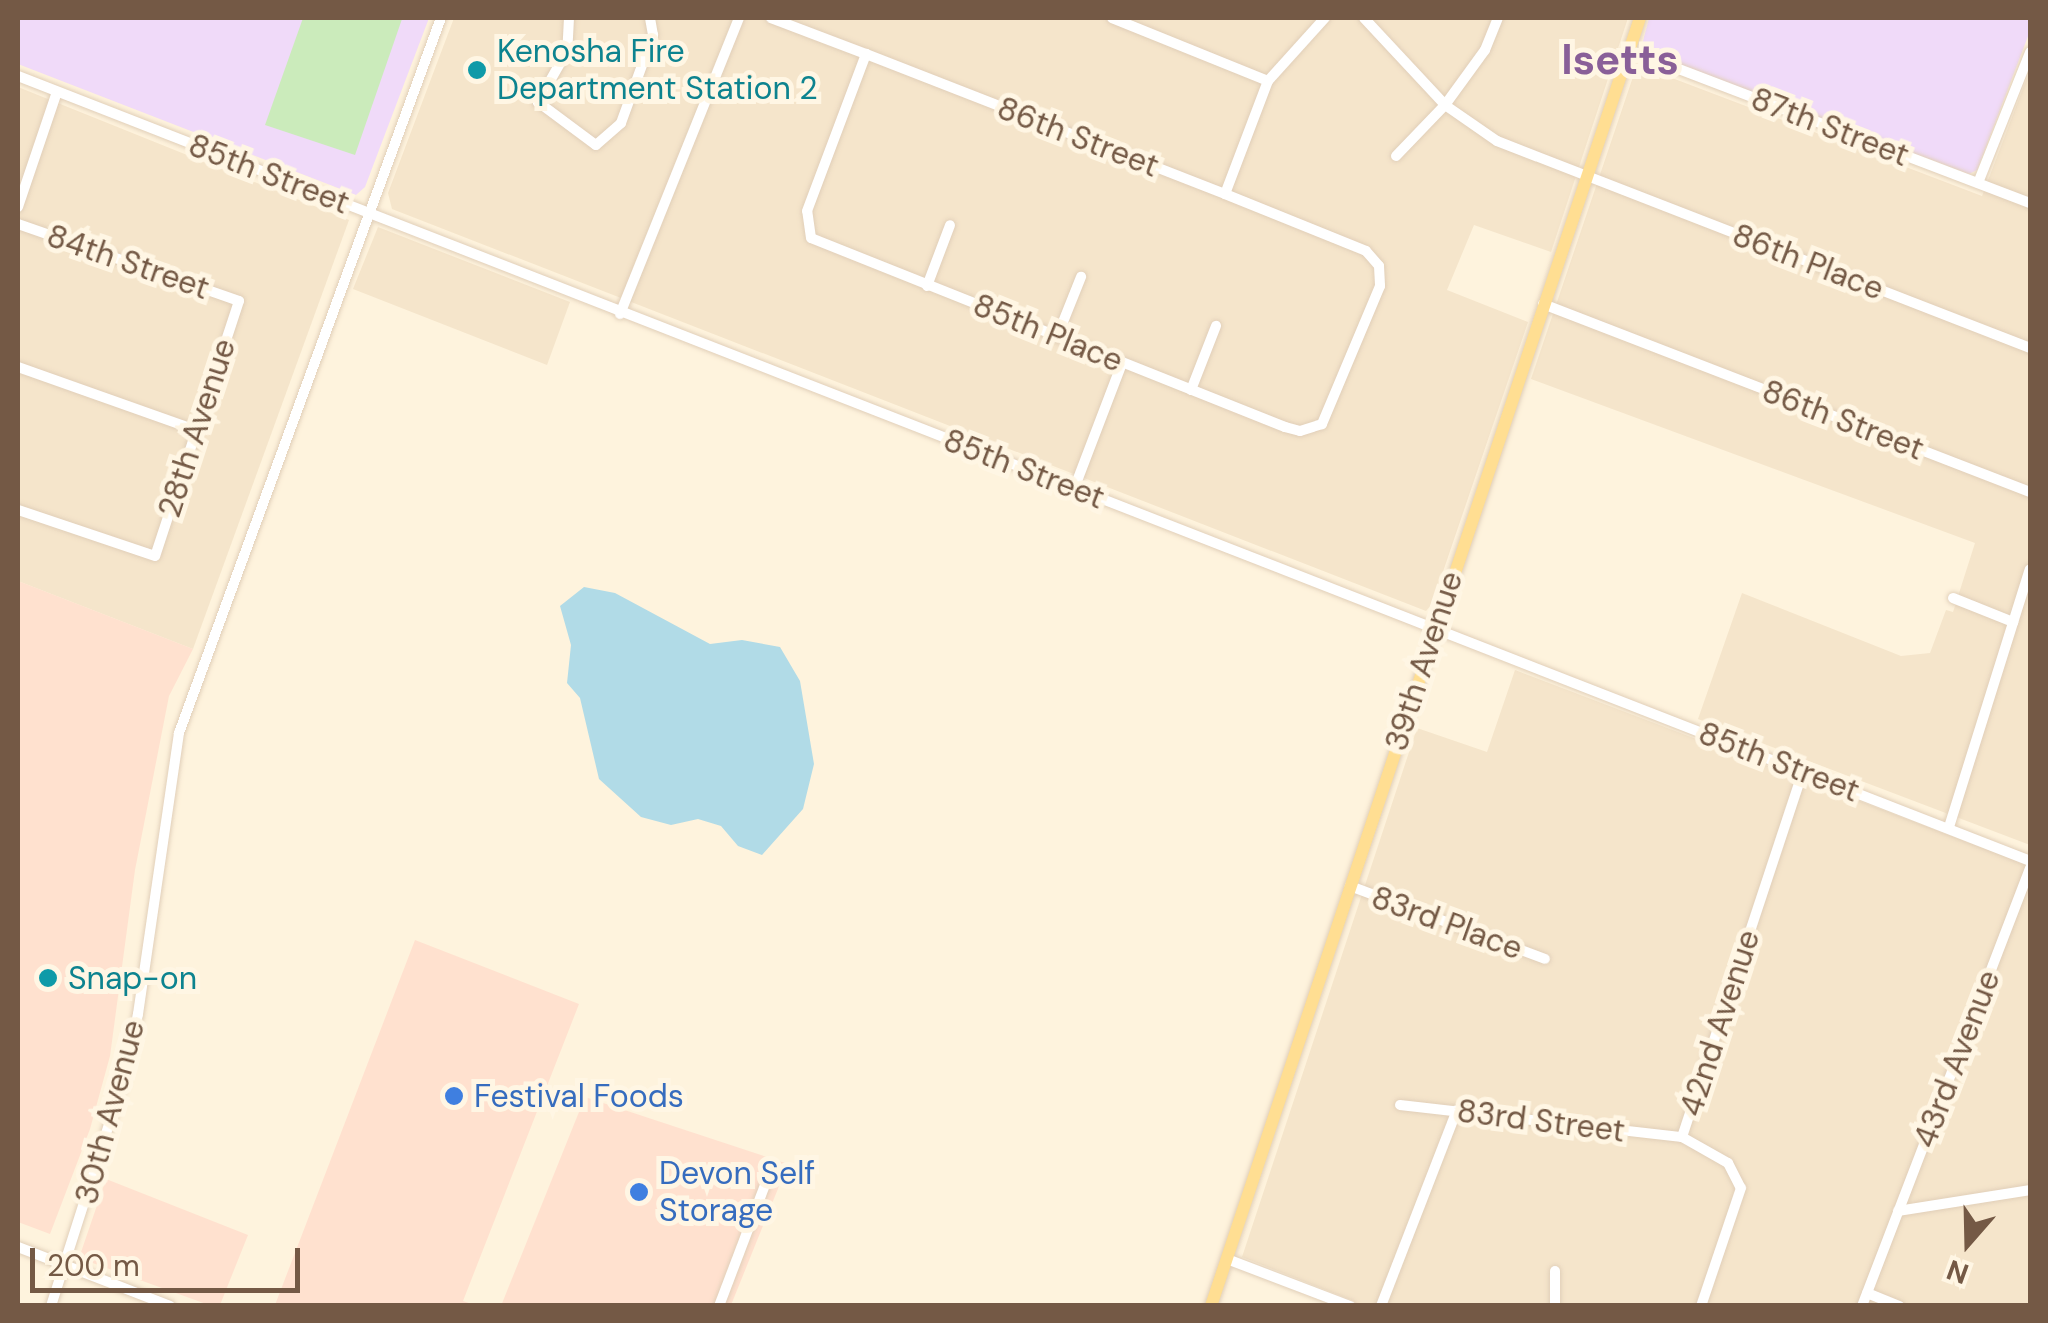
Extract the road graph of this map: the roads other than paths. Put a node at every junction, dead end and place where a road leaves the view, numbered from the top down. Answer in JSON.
{"nodes":[{"id":1,"x":441,"y":18,"type":"edge"},
{"id":2,"x":568,"y":18,"type":"edge"},
{"id":3,"x":650,"y":18,"type":"edge"},
{"id":4,"x":739,"y":18,"type":"edge"},
{"id":5,"x":771,"y":18,"type":"edge"},
{"id":6,"x":1112,"y":18,"type":"edge"},
{"id":7,"x":1324,"y":18,"type":"edge"},
{"id":8,"x":1364,"y":18,"type":"edge"},
{"id":9,"x":1498,"y":18,"type":"edge"},
{"id":10,"x":1640,"y":18,"type":"edge"},
{"id":11,"x":1628,"y":50,"type":"junction"},
{"id":12,"x":866,"y":54,"type":"junction"},
{"id":13,"x":2030,"y":54,"type":"edge"},
{"id":14,"x":18,"y":76,"type":"edge"},
{"id":15,"x":1268,"y":82,"type":"junction"},
{"id":16,"x":57,"y":92,"type":"junction"},
{"id":17,"x":1445,"y":104,"type":"junction"},
{"id":18,"x":1396,"y":156,"type":"dead end"},
{"id":19,"x":1586,"y":175,"type":"junction"},
{"id":20,"x":1978,"y":183,"type":"junction"},
{"id":21,"x":1225,"y":194,"type":"junction"},
{"id":22,"x":2030,"y":204,"type":"edge"},
{"id":23,"x":18,"y":206,"type":"edge"},
{"id":24,"x":366,"y":212,"type":"junction"},
{"id":25,"x":18,"y":224,"type":"edge"},
{"id":26,"x":950,"y":224,"type":"dead end"},
{"id":27,"x":1082,"y":277,"type":"dead end"},
{"id":28,"x":927,"y":286,"type":"junction"},
{"id":29,"x":239,"y":301,"type":"joint"},
{"id":30,"x":1542,"y":304,"type":"junction"},
{"id":31,"x":620,"y":314,"type":"junction"},
{"id":32,"x":1216,"y":326,"type":"dead end"},
{"id":33,"x":1058,"y":337,"type":"junction"},
{"id":34,"x":2030,"y":348,"type":"edge"},
{"id":35,"x":1122,"y":363,"type":"junction"},
{"id":36,"x":18,"y":366,"type":"edge"},
{"id":37,"x":1190,"y":390,"type":"junction"},
{"id":38,"x":196,"y":430,"type":"junction"},
{"id":39,"x":1313,"y":430,"type":"joint"},
{"id":40,"x":1074,"y":489,"type":"junction"},
{"id":41,"x":2030,"y":492,"type":"edge"},
{"id":42,"x":18,"y":510,"type":"edge"},
{"id":43,"x":2030,"y":569,"type":"edge"},
{"id":44,"x":1953,"y":598,"type":"dead end"},
{"id":45,"x":2013,"y":622,"type":"junction"},
{"id":46,"x":1435,"y":628,"type":"junction"},
{"id":47,"x":1803,"y":771,"type":"junction"},
{"id":48,"x":1949,"y":827,"type":"junction"},
{"id":49,"x":2030,"y":860,"type":"edge"},
{"id":50,"x":2030,"y":868,"type":"edge"},
{"id":51,"x":1350,"y":886,"type":"junction"},
{"id":52,"x":1545,"y":959,"type":"dead end"},
{"id":53,"x":1400,"y":1105,"type":"dead end"},
{"id":54,"x":1456,"y":1110,"type":"junction"},
{"id":55,"x":1682,"y":1137,"type":"junction"},
{"id":56,"x":765,"y":1184,"type":"dead end"},
{"id":57,"x":2030,"y":1190,"type":"edge"},
{"id":58,"x":1898,"y":1211,"type":"junction"},
{"id":59,"x":18,"y":1247,"type":"edge"},
{"id":60,"x":1227,"y":1260,"type":"junction"},
{"id":61,"x":65,"y":1266,"type":"junction"},
{"id":62,"x":1555,"y":1271,"type":"dead end"},
{"id":63,"x":1867,"y":1293,"type":"junction"},
{"id":64,"x":51,"y":1306,"type":"edge"},
{"id":65,"x":170,"y":1306,"type":"edge"},
{"id":66,"x":719,"y":1306,"type":"edge"},
{"id":67,"x":1211,"y":1306,"type":"edge"},
{"id":68,"x":1350,"y":1306,"type":"edge"},
{"id":69,"x":1381,"y":1306,"type":"edge"},
{"id":70,"x":1555,"y":1306,"type":"edge"},
{"id":71,"x":1701,"y":1306,"type":"edge"},
{"id":72,"x":1862,"y":1306,"type":"edge"},
{"id":73,"x":1899,"y":1306,"type":"edge"}],
"edges":[{"from":1,"to":24,"type":"street","name":"30th Avenue"},
{"from":2,"to":3,"type":"street"},
{"from":4,"to":31,"type":"street"},
{"from":5,"to":12,"type":"street","name":"86th Street"},
{"from":6,"to":15,"type":"street"},
{"from":7,"to":15,"type":"street"},
{"from":8,"to":17,"type":"street","name":"86th Place"},
{"from":9,"to":17,"type":"street"},
{"from":10,"to":11,"type":"main road","name":"39th Avenue"},
{"from":11,"to":19,"type":"main road","name":"39th Avenue"},
{"from":11,"to":20,"type":"street","name":"87th Street"},
{"from":12,"to":21,"type":"street","name":"86th Street"},
{"from":12,"to":28,"type":"street","name":"85th Place"},
{"from":13,"to":20,"type":"street"},
{"from":14,"to":16,"type":"street","name":"85th Street"},
{"from":15,"to":21,"type":"street"},
{"from":16,"to":23,"type":"street"},
{"from":16,"to":24,"type":"street","name":"85th Street"},
{"from":17,"to":18,"type":"street"},
{"from":17,"to":19,"type":"street","name":"86th Place"},
{"from":19,"to":30,"type":"main road","name":"39th Avenue"},
{"from":19,"to":34,"type":"street","name":"86th Place"},
{"from":20,"to":22,"type":"street","name":"87th Street"},
{"from":21,"to":39,"type":"street","name":"86th Street"},
{"from":24,"to":31,"type":"street","name":"85th Street"},
{"from":24,"to":61,"type":"street","name":"30th Avenue"},
{"from":25,"to":29,"type":"street","name":"84th Street"},
{"from":26,"to":28,"type":"street"},
{"from":27,"to":33,"type":"street"},
{"from":28,"to":33,"type":"street","name":"85th Place"},
{"from":29,"to":38,"type":"street","name":"28th Avenue"},
{"from":30,"to":41,"type":"street","name":"86th Street"},
{"from":30,"to":46,"type":"main road","name":"39th Avenue"},
{"from":31,"to":40,"type":"street","name":"85th Street"},
{"from":32,"to":37,"type":"street"},
{"from":33,"to":35,"type":"street","name":"85th Place"},
{"from":35,"to":37,"type":"street","name":"85th Place"},
{"from":35,"to":40,"type":"street"},
{"from":36,"to":38,"type":"street"},
{"from":37,"to":39,"type":"street","name":"85th Place"},
{"from":38,"to":42,"type":"street","name":"28th Avenue"},
{"from":40,"to":46,"type":"street","name":"85th Street"},
{"from":43,"to":45,"type":"street"},
{"from":44,"to":45,"type":"street"},
{"from":45,"to":48,"type":"street"},
{"from":46,"to":47,"type":"street","name":"85th Street"},
{"from":46,"to":51,"type":"main road","name":"39th Avenue"},
{"from":47,"to":48,"type":"street","name":"85th Street"},
{"from":47,"to":55,"type":"street","name":"42nd Avenue"},
{"from":48,"to":49,"type":"street","name":"85th Street"},
{"from":50,"to":58,"type":"street","name":"43rd Avenue"},
{"from":51,"to":52,"type":"street","name":"83rd Place"},
{"from":51,"to":60,"type":"main road","name":"39th Avenue"},
{"from":53,"to":54,"type":"street","name":"83rd Street"},
{"from":54,"to":55,"type":"street","name":"83rd Street"},
{"from":54,"to":69,"type":"street"},
{"from":55,"to":71,"type":"street","name":"42nd Avenue"},
{"from":56,"to":66,"type":"street"},
{"from":57,"to":58,"type":"street"},
{"from":58,"to":63,"type":"street","name":"43rd Avenue"},
{"from":59,"to":61,"type":"street"},
{"from":60,"to":67,"type":"main road","name":"39th Avenue"},
{"from":60,"to":68,"type":"street"},
{"from":61,"to":64,"type":"street","name":"30th Avenue"},
{"from":61,"to":65,"type":"street"},
{"from":62,"to":70,"type":"street"},
{"from":63,"to":72,"type":"street","name":"43rd Avenue"},
{"from":63,"to":73,"type":"street"}]}
